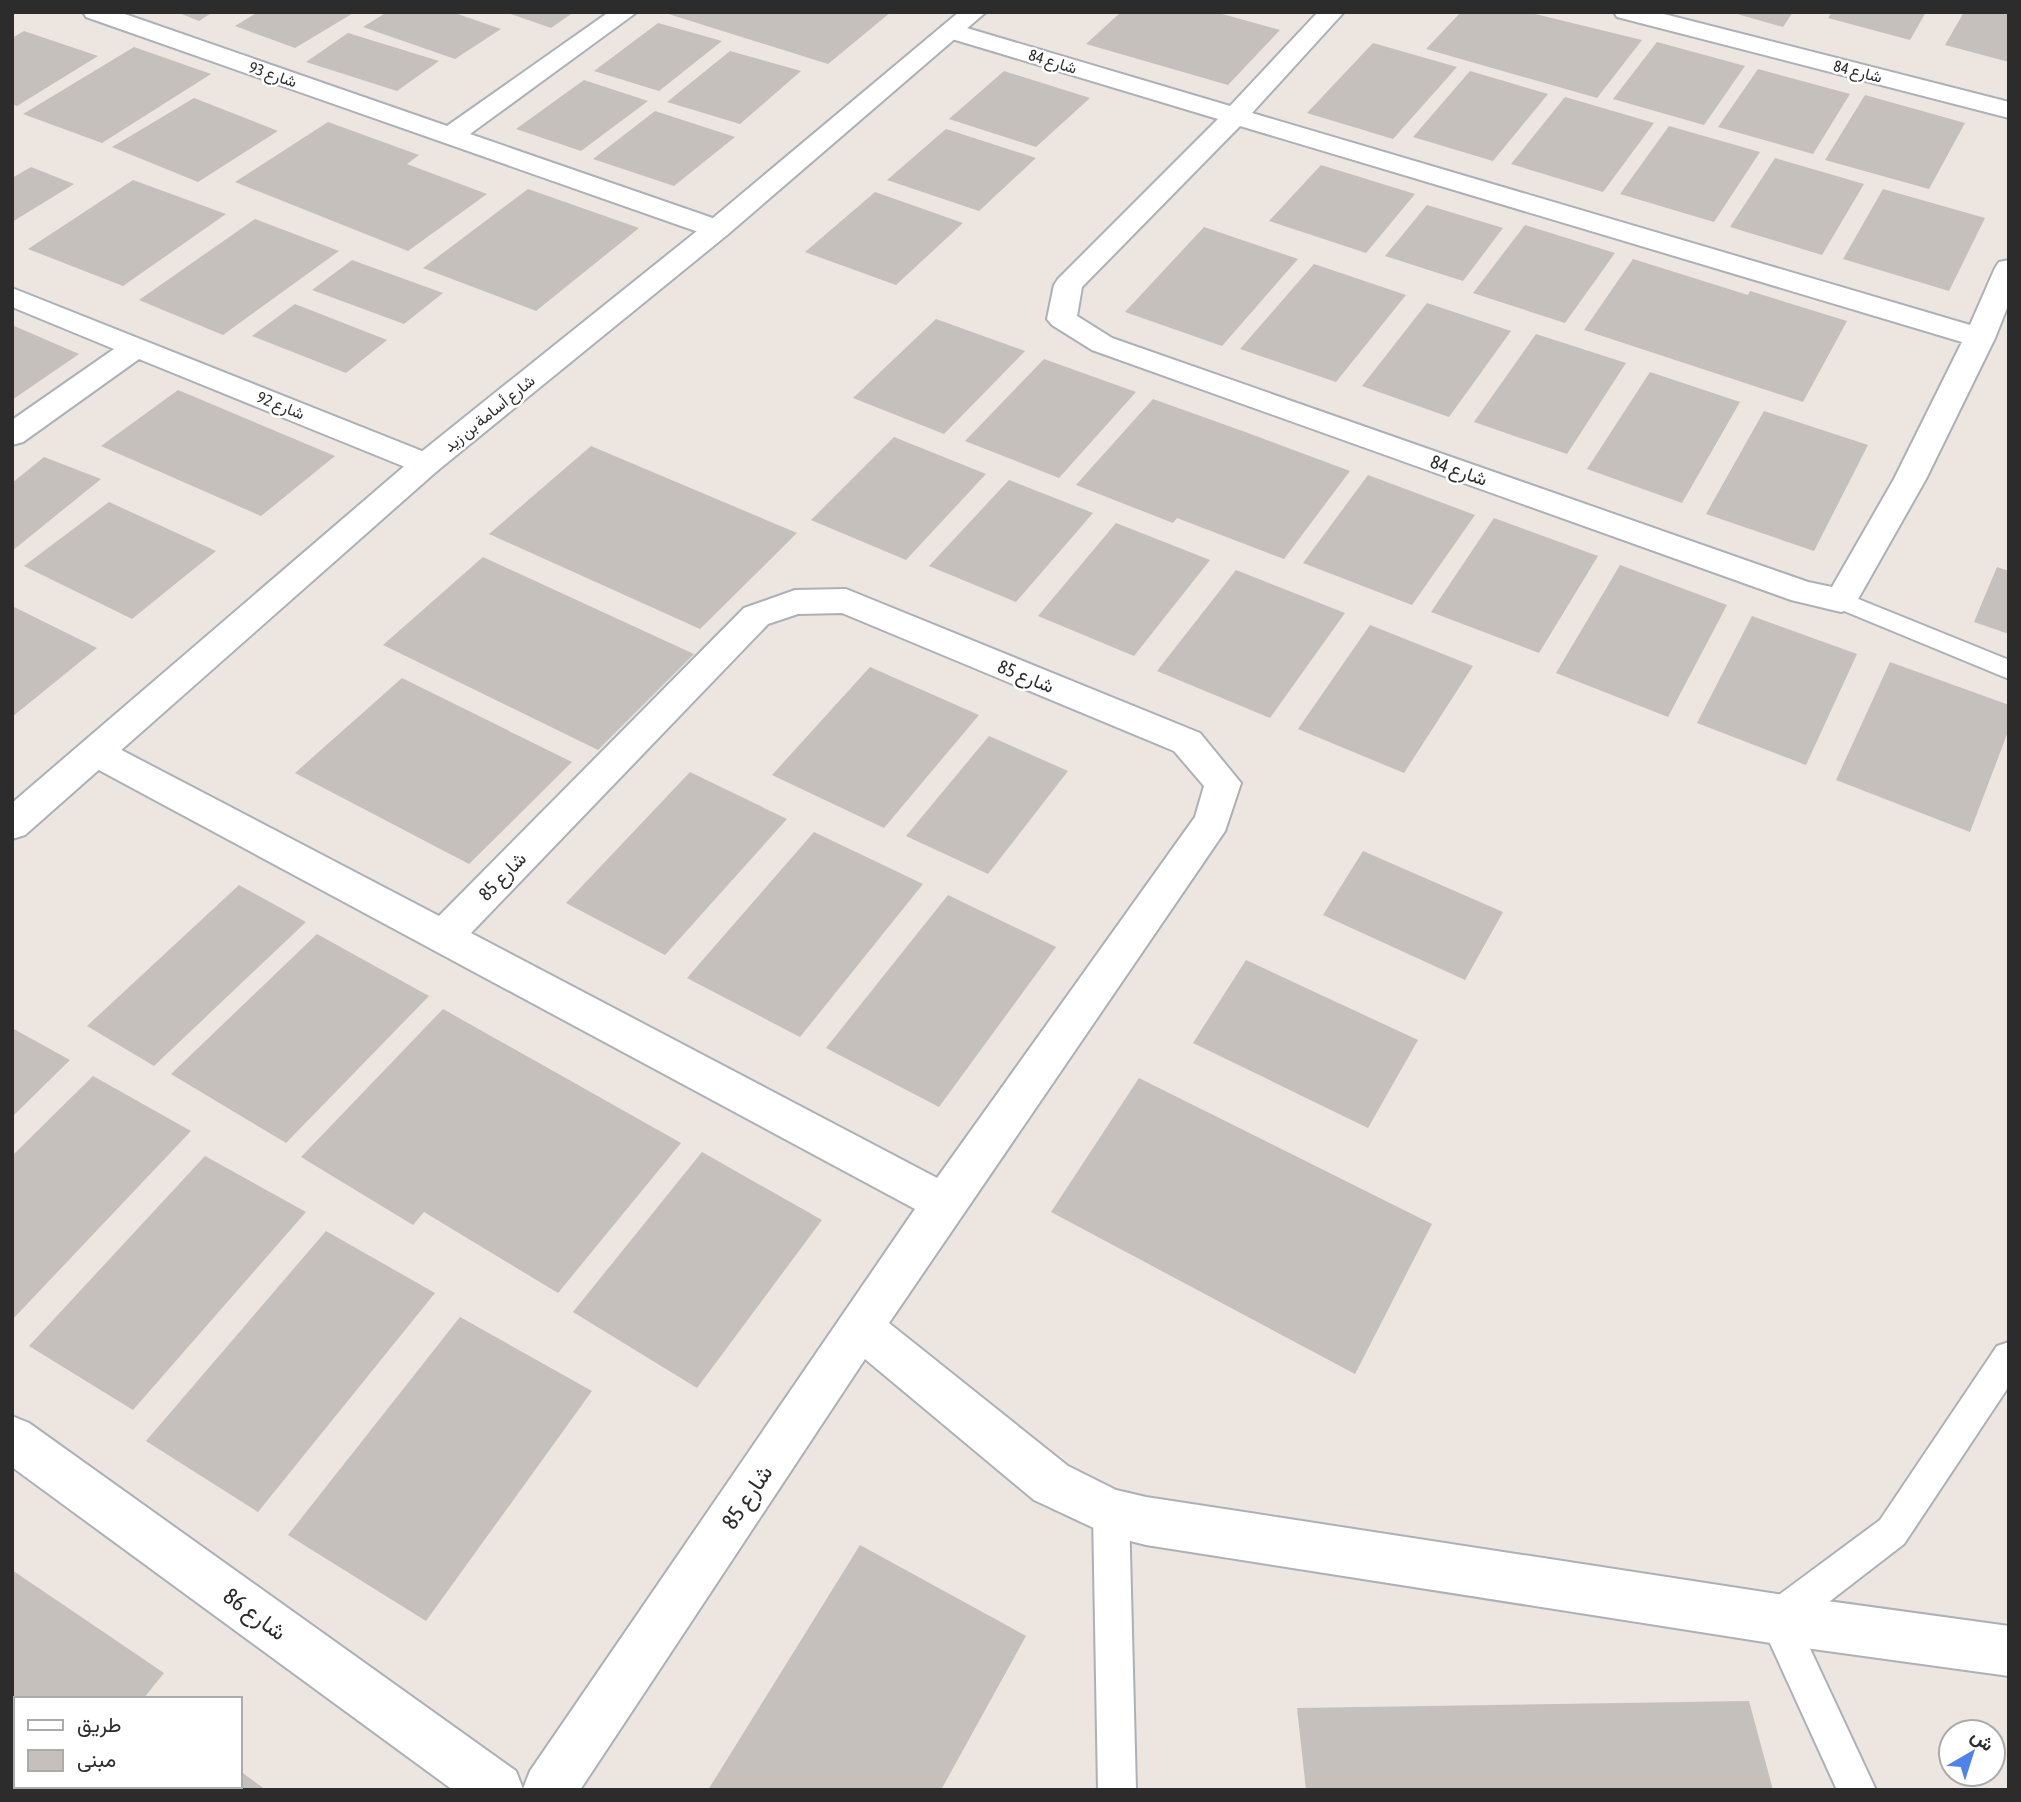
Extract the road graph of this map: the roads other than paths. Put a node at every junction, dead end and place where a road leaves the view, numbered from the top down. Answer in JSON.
{"nodes":[{"id":1,"x":95,"y":12,"type":"edge"},
{"id":2,"x":625,"y":12,"type":"edge"},
{"id":3,"x":1332,"y":12,"type":"edge"},
{"id":4,"x":1626,"y":12,"type":"edge"},
{"id":5,"x":963,"y":22,"type":"edge"},
{"id":6,"x":2009,"y":110,"type":"edge"},
{"id":7,"x":1236,"y":115,"type":"junction"},
{"id":8,"x":450,"y":136,"type":"junction"},
{"id":9,"x":718,"y":229,"type":"junction"},
{"id":10,"x":2009,"y":268,"type":"edge"},
{"id":11,"x":12,"y":297,"type":"edge"},
{"id":12,"x":1980,"y":338,"type":"junction"},
{"id":13,"x":136,"y":347,"type":"junction"},
{"id":14,"x":12,"y":435,"type":"edge"},
{"id":15,"x":426,"y":464,"type":"junction"},
{"id":16,"x":1841,"y":600,"type":"junction"},
{"id":17,"x":2009,"y":670,"type":"edge"},
{"id":18,"x":97,"y":753,"type":"junction"},
{"id":19,"x":12,"y":825,"type":"edge"},
{"id":20,"x":443,"y":937,"type":"junction"},
{"id":21,"x":944,"y":1203,"type":"junction"},
{"id":22,"x":860,"y":1328,"type":"junction"},
{"id":23,"x":2009,"y":1357,"type":"edge"},
{"id":24,"x":12,"y":1439,"type":"edge"},
{"id":25,"x":1111,"y":1512,"type":"junction"},
{"id":26,"x":1777,"y":1619,"type":"junction"},
{"id":27,"x":2009,"y":1651,"type":"edge"},
{"id":28,"x":497,"y":1790,"type":"edge"},
{"id":29,"x":549,"y":1790,"type":"edge"},
{"id":30,"x":1117,"y":1790,"type":"edge"},
{"id":31,"x":1857,"y":1790,"type":"edge"}],
"edges":[{"from":1,"to":8,"type":"street","name":"شارع 93"},
{"from":2,"to":8,"type":"street"},
{"from":3,"to":7,"type":"street","name":"شارع 84"},
{"from":4,"to":6,"type":"street","name":"شارع 84"},
{"from":5,"to":7,"type":"street","name":"شارع 84"},
{"from":5,"to":9,"type":"street","name":"شارع أسامة بن زيد"},
{"from":7,"to":12,"type":"street","name":"شارع 84"},
{"from":7,"to":16,"type":"street","name":"شارع 84"},
{"from":8,"to":9,"type":"street","name":"شارع 93"},
{"from":9,"to":15,"type":"street","name":"شارع أسامة بن زيد"},
{"from":10,"to":12,"type":"street"},
{"from":11,"to":13,"type":"street","name":"شارع 92"},
{"from":12,"to":16,"type":"street"},
{"from":13,"to":14,"type":"street"},
{"from":13,"to":15,"type":"street","name":"شارع 92"},
{"from":15,"to":18,"type":"street","name":"شارع أسامة بن زيد"},
{"from":16,"to":17,"type":"lane"},
{"from":18,"to":19,"type":"street","name":"شارع أسامة بن زيد"},
{"from":18,"to":20,"type":"street"},
{"from":20,"to":21,"type":"street"},
{"from":20,"to":21,"type":"street","name":"شارع 85"},
{"from":21,"to":22,"type":"street","name":"شارع 85"},
{"from":22,"to":25,"type":"street"},
{"from":22,"to":29,"type":"street","name":"شارع 85"},
{"from":23,"to":26,"type":"lane"},
{"from":24,"to":28,"type":"street","name":"شارع 86"},
{"from":25,"to":26,"type":"street"},
{"from":25,"to":30,"type":"lane"},
{"from":26,"to":27,"type":"street"},
{"from":26,"to":31,"type":"lane"}]}
